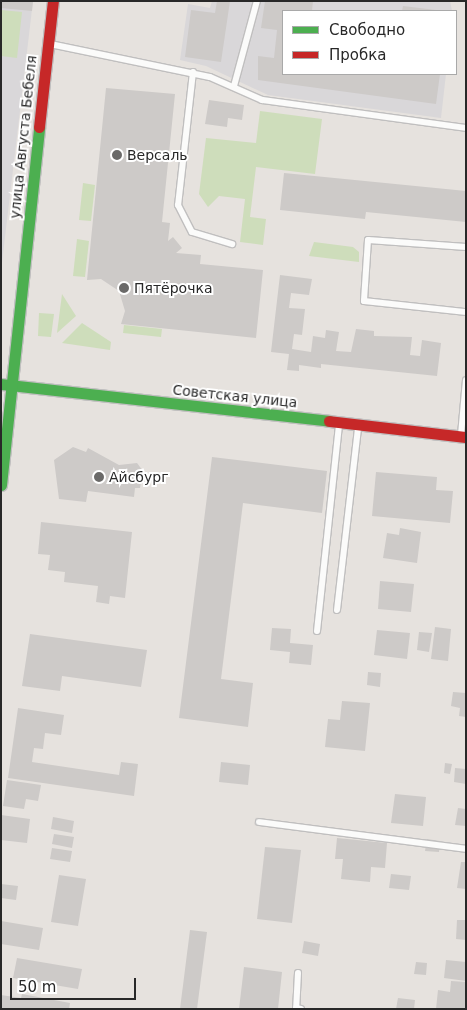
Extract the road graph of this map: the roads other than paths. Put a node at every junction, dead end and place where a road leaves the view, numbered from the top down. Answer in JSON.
{"nodes":[{"id":1,"x":53,"y":1,"type":"edge"},
{"id":2,"x":256,"y":1,"type":"edge"},
{"id":3,"x":48,"y":43,"type":"junction"},
{"id":4,"x":193,"y":72,"type":"junction"},
{"id":5,"x":234,"y":86,"type":"junction"},
{"id":6,"x":466,"y":128,"type":"edge"},
{"id":7,"x":232,"y":244,"type":"dead end"},
{"id":8,"x":466,"y":247,"type":"edge"},
{"id":9,"x":466,"y":312,"type":"edge"},
{"id":10,"x":466,"y":380,"type":"edge"},
{"id":11,"x":7,"y":385,"type":"edge"},
{"id":12,"x":340,"y":422,"type":"junction"},
{"id":13,"x":358,"y":424,"type":"junction"},
{"id":14,"x":463,"y":437,"type":"edge"},
{"id":15,"x":1,"y":485,"type":"edge"},
{"id":16,"x":337,"y":610,"type":"dead end"},
{"id":17,"x":317,"y":631,"type":"dead end"},
{"id":18,"x":259,"y":822,"type":"dead end"},
{"id":19,"x":466,"y":850,"type":"edge"},
{"id":20,"x":298,"y":972,"type":"dead end"},
{"id":21,"x":300,"y":1009,"type":"edge"}],
"edges":[{"from":1,"to":3,"type":"street","name":"улица Августа Бебеля"},
{"from":2,"to":5,"type":"lane"},
{"from":3,"to":4,"type":"lane"},
{"from":3,"to":11,"type":"street","name":"улица Августа Бебеля"},
{"from":4,"to":5,"type":"lane"},
{"from":4,"to":7,"type":"lane"},
{"from":5,"to":6,"type":"lane"},
{"from":8,"to":9,"type":"lane"},
{"from":10,"to":14,"type":"lane"},
{"from":11,"to":12,"type":"street","name":"Советская улица"},
{"from":11,"to":15,"type":"street","name":"улица Августа Бебеля"},
{"from":12,"to":13,"type":"street","name":"Советская улица"},
{"from":12,"to":17,"type":"lane"},
{"from":13,"to":14,"type":"street","name":"Советская улица"},
{"from":13,"to":16,"type":"lane"},
{"from":18,"to":19,"type":"lane"},
{"from":20,"to":21,"type":"lane"}]}
